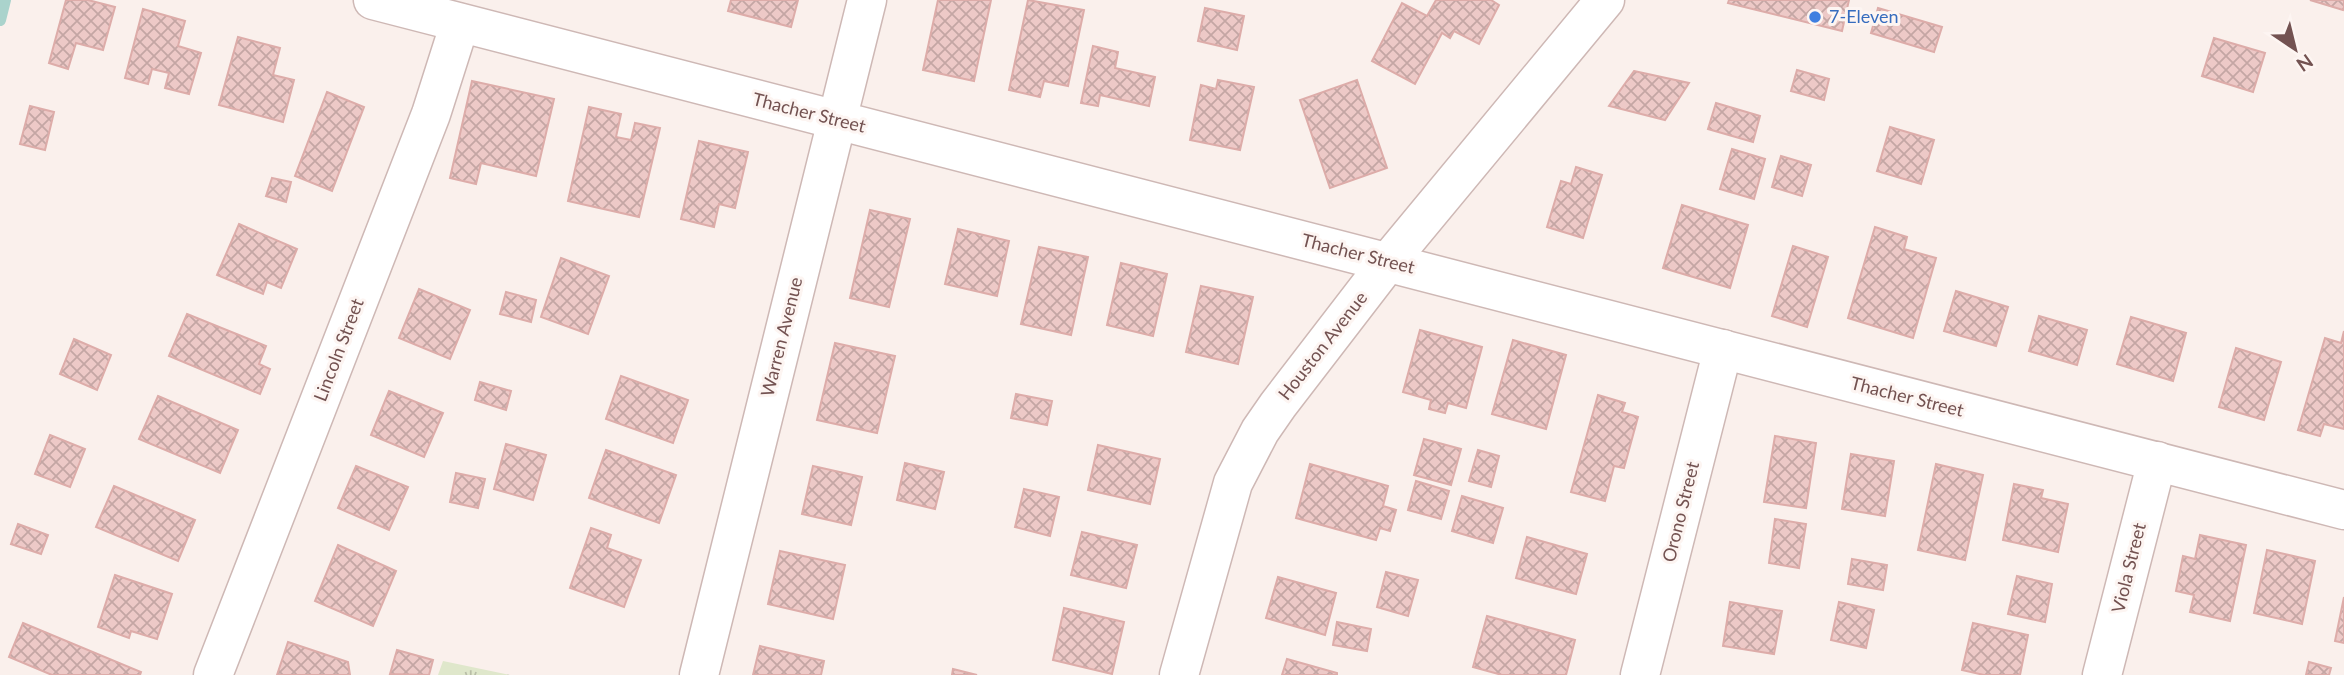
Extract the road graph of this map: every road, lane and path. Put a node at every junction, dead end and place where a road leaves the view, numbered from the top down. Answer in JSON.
{"nodes":[{"id":1,"x":373,"y":0,"type":"edge"},
{"id":2,"x":867,"y":0,"type":"edge"},
{"id":3,"x":1605,"y":0,"type":"edge"},
{"id":4,"x":460,"y":23,"type":"junction"},
{"id":5,"x":835,"y":120,"type":"junction"},
{"id":6,"x":1388,"y":262,"type":"junction"},
{"id":7,"x":1723,"y":349,"type":"junction"},
{"id":8,"x":2157,"y":461,"type":"junction"},
{"id":9,"x":2344,"y":510,"type":"edge"},
{"id":10,"x":213,"y":675,"type":"edge"},
{"id":11,"x":698,"y":675,"type":"edge"},
{"id":12,"x":1179,"y":675,"type":"edge"},
{"id":13,"x":1640,"y":675,"type":"edge"},
{"id":14,"x":2102,"y":675,"type":"edge"}],
"edges":[{"from":1,"to":4,"type":"street","name":"Thacher Street"},
{"from":2,"to":5,"type":"street","name":"Warren Avenue"},
{"from":3,"to":6,"type":"street","name":"Houston Avenue"},
{"from":4,"to":5,"type":"street","name":"Thacher Street"},
{"from":4,"to":10,"type":"street","name":"Lincoln Street"},
{"from":5,"to":6,"type":"street","name":"Thacher Street"},
{"from":5,"to":11,"type":"street","name":"Warren Avenue"},
{"from":6,"to":7,"type":"street","name":"Thacher Street"},
{"from":6,"to":12,"type":"street","name":"Houston Avenue"},
{"from":7,"to":8,"type":"street","name":"Thacher Street"},
{"from":7,"to":13,"type":"street","name":"Orono Street"},
{"from":8,"to":9,"type":"street","name":"Thacher Street"},
{"from":8,"to":14,"type":"street","name":"Viola Street"}]}
